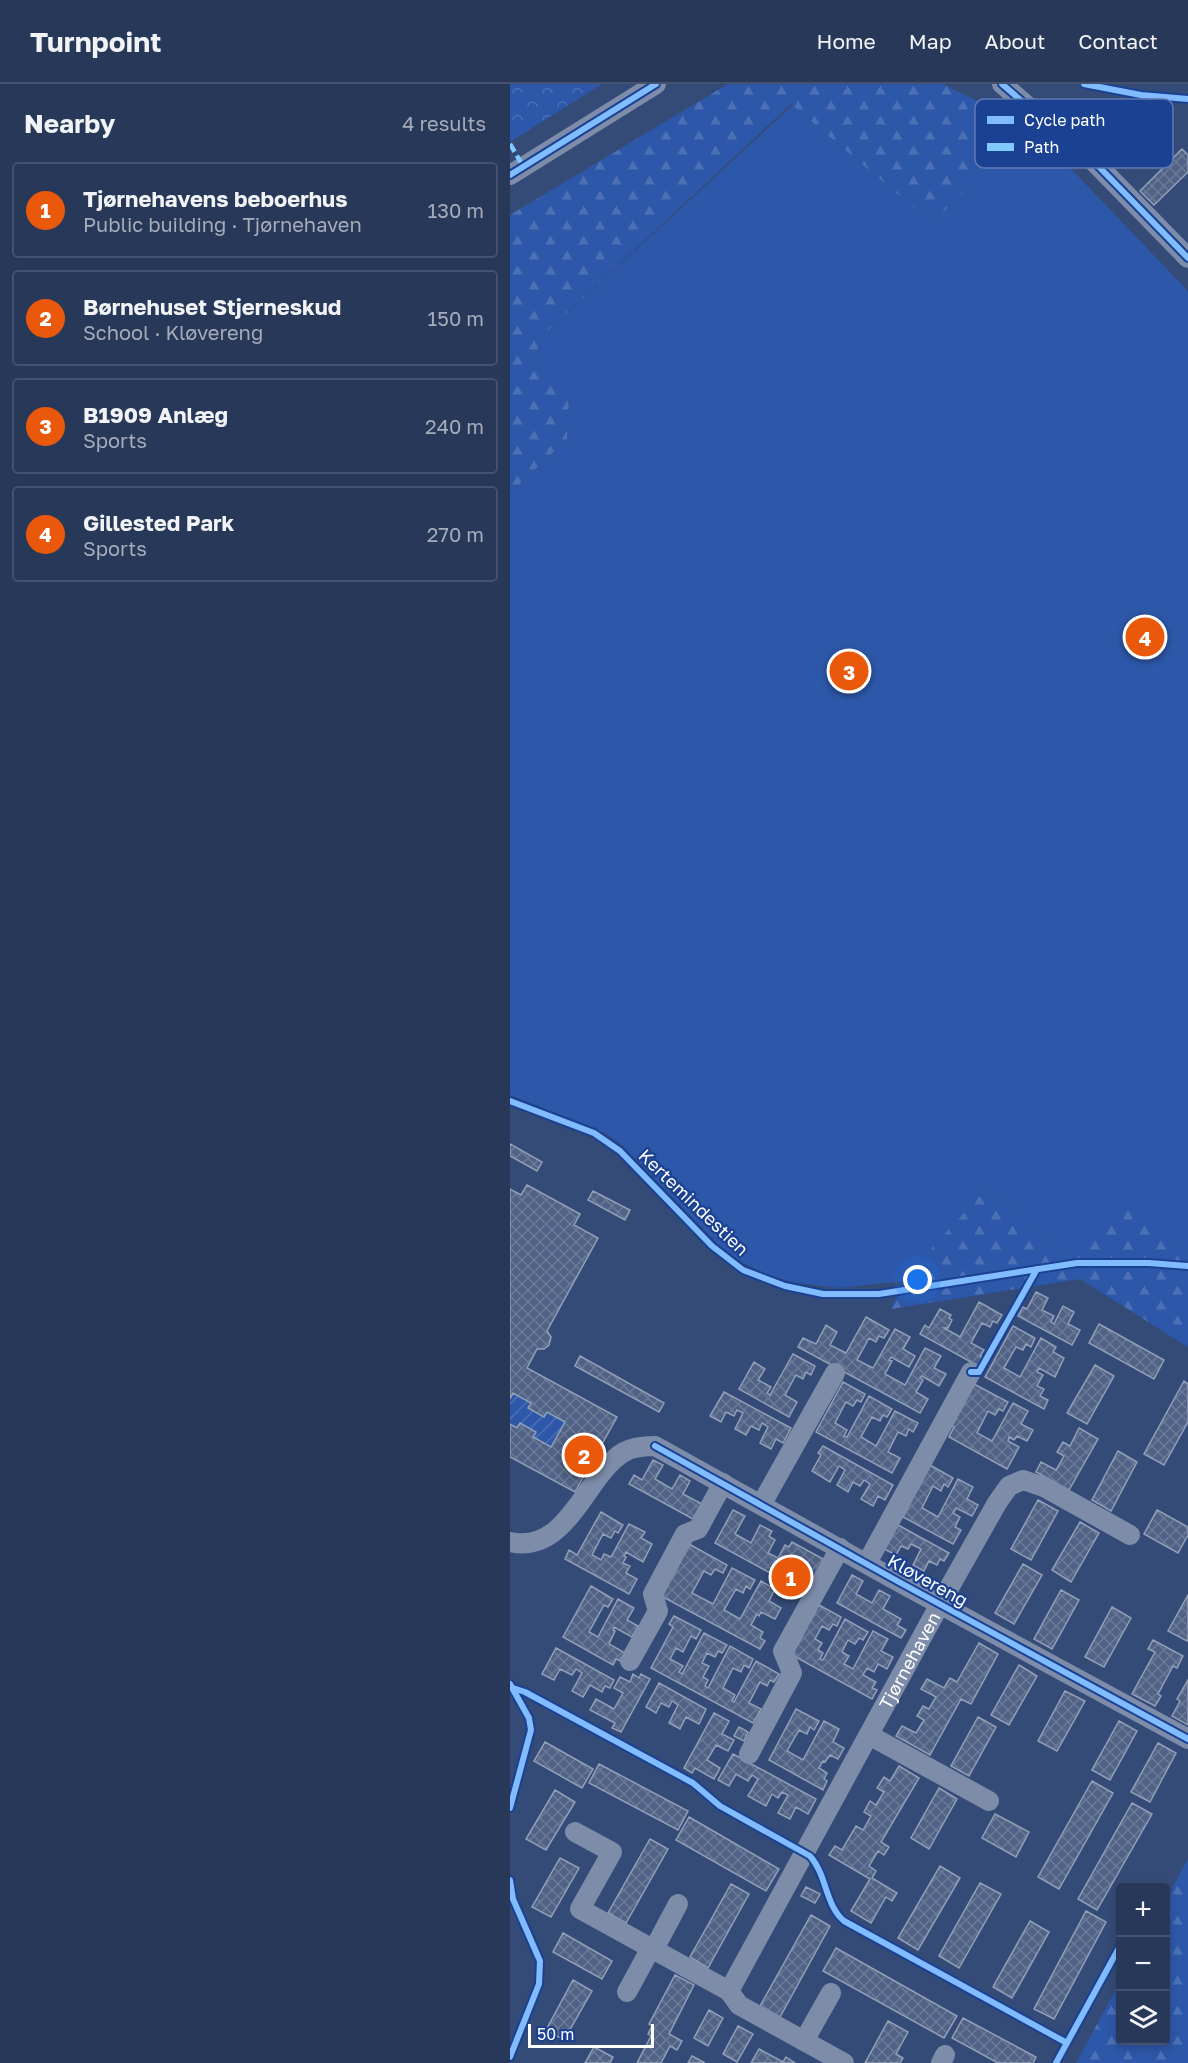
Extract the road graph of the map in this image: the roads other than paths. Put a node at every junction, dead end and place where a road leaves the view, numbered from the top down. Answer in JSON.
{"nodes":[{"id":1,"x":656,"y":84,"type":"edge"},
{"id":2,"x":1002,"y":84,"type":"edge"},
{"id":3,"x":1019,"y":99,"type":"edge"},
{"id":4,"x":1100,"y":168,"type":"edge"},
{"id":5,"x":510,"y":175,"type":"edge"},
{"id":6,"x":1188,"y":258,"type":"edge"},
{"id":7,"x":971,"y":1372,"type":"dead end"},
{"id":8,"x":835,"y":1373,"type":"dead end"},
{"id":9,"x":723,"y":1483,"type":"junction"},
{"id":10,"x":761,"y":1505,"type":"junction"},
{"id":11,"x":1130,"y":1535,"type":"dead end"},
{"id":12,"x":510,"y":1542,"type":"edge"},
{"id":13,"x":840,"y":1548,"type":"junction"},
{"id":14,"x":867,"y":1563,"type":"junction"},
{"id":15,"x":940,"y":1604,"type":"junction"},
{"id":16,"x":630,"y":1661,"type":"dead end"},
{"id":17,"x":868,"y":1735,"type":"junction"},
{"id":18,"x":1188,"y":1739,"type":"edge"},
{"id":19,"x":749,"y":1754,"type":"dead end"},
{"id":20,"x":989,"y":1801,"type":"dead end"},
{"id":21,"x":574,"y":1832,"type":"dead end"},
{"id":22,"x":678,"y":1904,"type":"dead end"},
{"id":23,"x":652,"y":1949,"type":"junction"},
{"id":24,"x":729,"y":1991,"type":"junction"},
{"id":25,"x":627,"y":1992,"type":"dead end"},
{"id":26,"x":831,"y":1993,"type":"dead end"},
{"id":27,"x":804,"y":2041,"type":"junction"},
{"id":28,"x":844,"y":2063,"type":"edge"}],
"edges":[{"from":1,"to":5,"type":"street"},
{"from":2,"to":3,"type":"street"},
{"from":4,"to":6,"type":"street"},
{"from":7,"to":14,"type":"street"},
{"from":8,"to":10,"type":"street"},
{"from":9,"to":10,"type":"street","name":"Kløvereng"},
{"from":9,"to":12,"type":"street","name":"Kløvereng"},
{"from":9,"to":16,"type":"street"},
{"from":10,"to":13,"type":"street","name":"Kløvereng"},
{"from":11,"to":15,"type":"street","name":"Tjørnehaven"},
{"from":13,"to":14,"type":"street","name":"Kløvereng"},
{"from":13,"to":19,"type":"street"},
{"from":14,"to":15,"type":"street","name":"Kløvereng"},
{"from":15,"to":17,"type":"street","name":"Tjørnehaven"},
{"from":15,"to":18,"type":"street","name":"Kløvereng"},
{"from":17,"to":20,"type":"street"},
{"from":17,"to":24,"type":"street","name":"Tjørnehaven"},
{"from":21,"to":23,"type":"street"},
{"from":22,"to":23,"type":"street"},
{"from":23,"to":24,"type":"street"},
{"from":23,"to":25,"type":"street"},
{"from":24,"to":27,"type":"street"},
{"from":26,"to":27,"type":"street"},
{"from":27,"to":28,"type":"street"}]}
